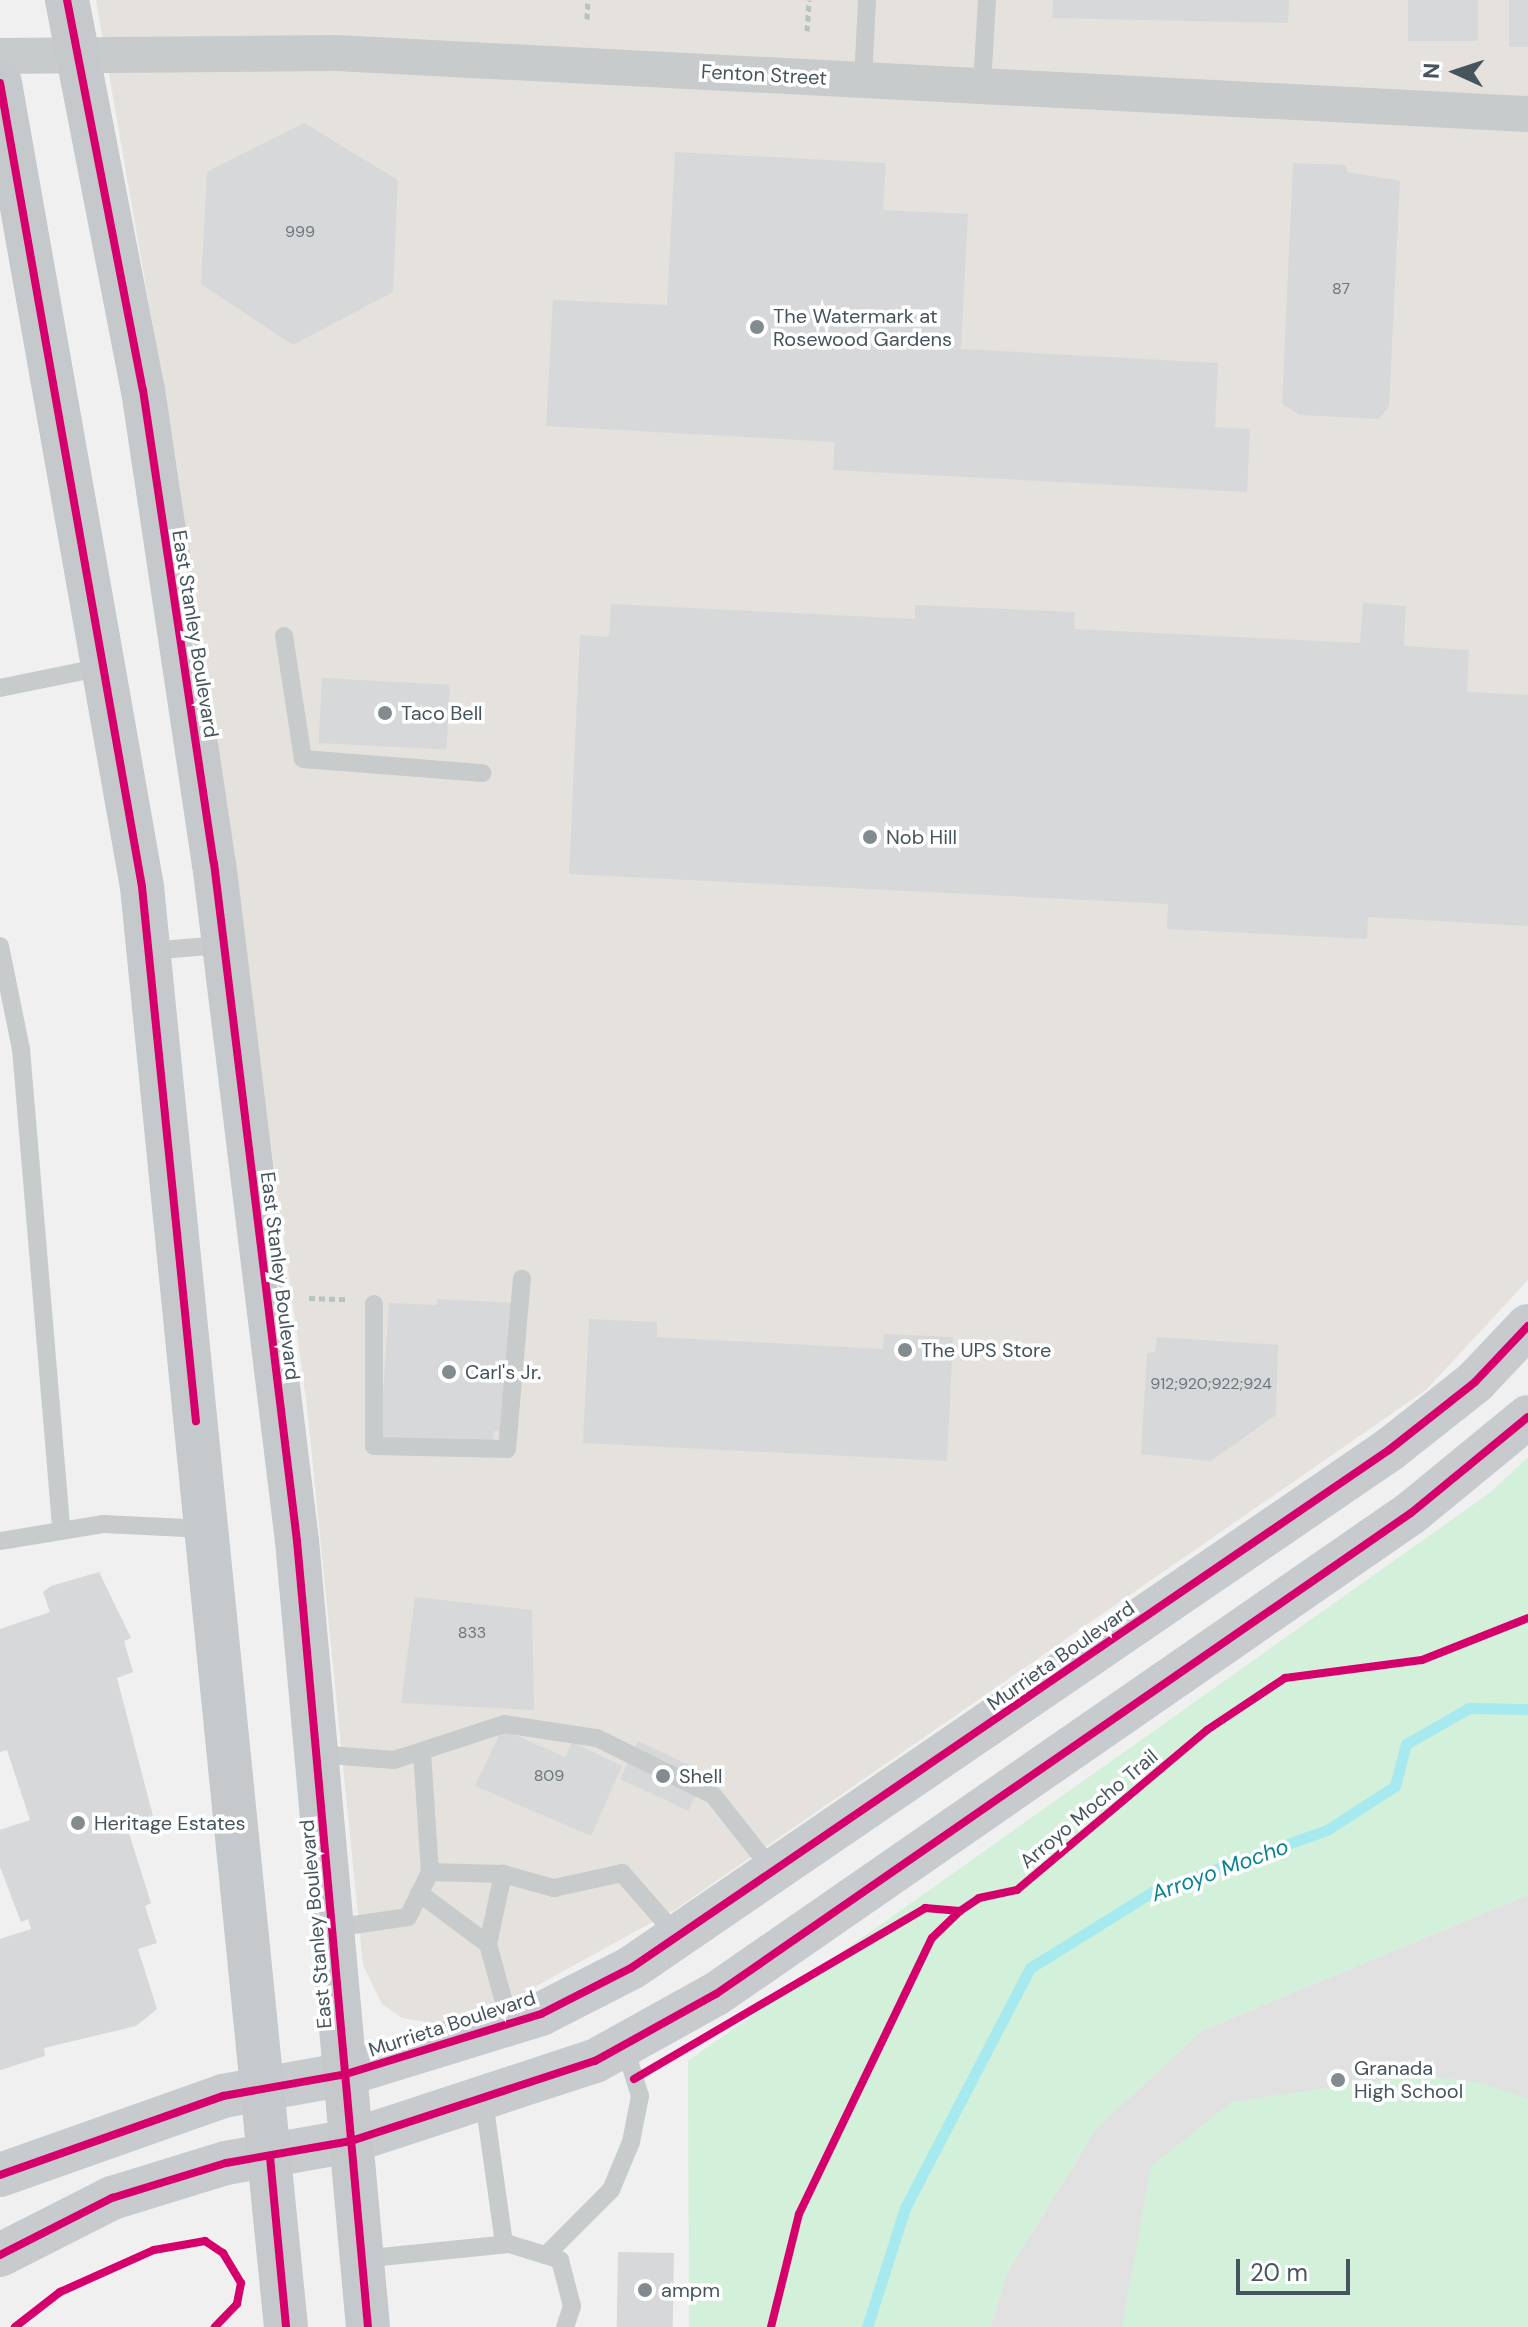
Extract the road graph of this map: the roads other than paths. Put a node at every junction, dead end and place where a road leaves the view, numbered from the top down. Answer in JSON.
{"nodes":[{"id":1,"x":67,"y":0,"type":"edge"},
{"id":2,"x":867,"y":0,"type":"edge"},
{"id":3,"x":987,"y":0,"type":"edge"},
{"id":4,"x":0,"y":56,"type":"edge"},
{"id":5,"x":79,"y":60,"type":"junction"},
{"id":6,"x":863,"y":80,"type":"junction"},
{"id":7,"x":0,"y":83,"type":"edge"},
{"id":8,"x":982,"y":86,"type":"junction"},
{"id":9,"x":1528,"y":114,"type":"edge"},
{"id":10,"x":284,"y":636,"type":"dead end"},
{"id":11,"x":103,"y":667,"type":"junction"},
{"id":12,"x":0,"y":688,"type":"edge"},
{"id":13,"x":482,"y":773,"type":"dead end"},
{"id":14,"x":221,"y":945,"type":"junction"},
{"id":15,"x":0,"y":946,"type":"edge"},
{"id":16,"x":148,"y":951,"type":"junction"},
{"id":17,"x":522,"y":1279,"type":"dead end"},
{"id":18,"x":369,"y":1302,"type":"road end"},
{"id":19,"x":1528,"y":1326,"type":"edge"},
{"id":20,"x":1528,"y":1417,"type":"edge"},
{"id":21,"x":61,"y":1529,"type":"junction"},
{"id":22,"x":207,"y":1529,"type":"junction"},
{"id":23,"x":0,"y":1541,"type":"edge"},
{"id":24,"x":422,"y":1753,"type":"junction"},
{"id":25,"x":317,"y":1754,"type":"junction"},
{"id":26,"x":430,"y":1872,"type":"junction"},
{"id":27,"x":775,"y":1873,"type":"junction"},
{"id":28,"x":503,"y":1874,"type":"junction"},
{"id":29,"x":419,"y":1893,"type":"junction"},
{"id":30,"x":333,"y":1928,"type":"junction"},
{"id":31,"x":678,"y":1937,"type":"junction"},
{"id":32,"x":488,"y":1944,"type":"junction"},
{"id":33,"x":510,"y":2024,"type":"junction"},
{"id":34,"x":624,"y":2045,"type":"junction"},
{"id":35,"x":346,"y":2074,"type":"junction"},
{"id":36,"x":263,"y":2087,"type":"junction"},
{"id":37,"x":484,"y":2101,"type":"junction"},
{"id":38,"x":351,"y":2141,"type":"junction"},
{"id":39,"x":270,"y":2157,"type":"junction"},
{"id":40,"x":0,"y":2175,"type":"edge"},
{"id":41,"x":504,"y":2244,"type":"junction"},
{"id":42,"x":0,"y":2255,"type":"edge"},
{"id":43,"x":546,"y":2255,"type":"junction"},
{"id":44,"x":361,"y":2259,"type":"junction"},
{"id":45,"x":286,"y":2327,"type":"edge"},
{"id":46,"x":368,"y":2327,"type":"edge"},
{"id":47,"x":565,"y":2327,"type":"edge"}],
"edges":[{"from":1,"to":5,"type":"main road","name":"East Stanley Boulevard"},
{"from":2,"to":6,"type":"lane"},
{"from":3,"to":8,"type":"lane"},
{"from":4,"to":5,"type":"street","name":"Fenton Street"},
{"from":5,"to":6,"type":"street","name":"Fenton Street"},
{"from":5,"to":14,"type":"main road","name":"East Stanley Boulevard"},
{"from":6,"to":8,"type":"street","name":"Fenton Street"},
{"from":7,"to":11,"type":"main road"},
{"from":8,"to":9,"type":"street","name":"Fenton Street"},
{"from":10,"to":13,"type":"lane"},
{"from":11,"to":12,"type":"lane"},
{"from":11,"to":16,"type":"main road"},
{"from":14,"to":16,"type":"lane"},
{"from":14,"to":25,"type":"main road","name":"East Stanley Boulevard"},
{"from":15,"to":21,"type":"lane"},
{"from":16,"to":22,"type":"main road"},
{"from":17,"to":18,"type":"lane"},
{"from":19,"to":27,"type":"main road","name":"Murrieta Boulevard"},
{"from":20,"to":34,"type":"main road"},
{"from":21,"to":22,"type":"lane"},
{"from":21,"to":23,"type":"lane"},
{"from":22,"to":36,"type":"main road"},
{"from":24,"to":25,"type":"lane"},
{"from":24,"to":26,"type":"lane"},
{"from":24,"to":27,"type":"lane"},
{"from":25,"to":30,"type":"main road","name":"East Stanley Boulevard"},
{"from":26,"to":28,"type":"lane"},
{"from":26,"to":29,"type":"lane"},
{"from":27,"to":31,"type":"main road","name":"Murrieta Boulevard"},
{"from":28,"to":31,"type":"lane"},
{"from":28,"to":32,"type":"lane"},
{"from":29,"to":30,"type":"lane"},
{"from":29,"to":32,"type":"lane"},
{"from":30,"to":35,"type":"main road","name":"East Stanley Boulevard"},
{"from":31,"to":33,"type":"main road","name":"Murrieta Boulevard"},
{"from":32,"to":33,"type":"lane"},
{"from":33,"to":35,"type":"main road","name":"Murrieta Boulevard"},
{"from":34,"to":37,"type":"main road"},
{"from":34,"to":43,"type":"lane"},
{"from":35,"to":36,"type":"main road","name":"Murrieta Boulevard"},
{"from":35,"to":38,"type":"main road","name":"East Stanley Boulevard"},
{"from":36,"to":39,"type":"main road"},
{"from":36,"to":40,"type":"main road","name":"Murrieta Boulevard"},
{"from":37,"to":38,"type":"main road"},
{"from":37,"to":41,"type":"lane"},
{"from":38,"to":39,"type":"main road"},
{"from":38,"to":44,"type":"main road","name":"East Stanley Boulevard"},
{"from":39,"to":42,"type":"main road"},
{"from":39,"to":45,"type":"main road"},
{"from":41,"to":43,"type":"lane"},
{"from":41,"to":44,"type":"lane"},
{"from":43,"to":47,"type":"lane"},
{"from":44,"to":46,"type":"main road","name":"East Stanley Boulevard"}]}
